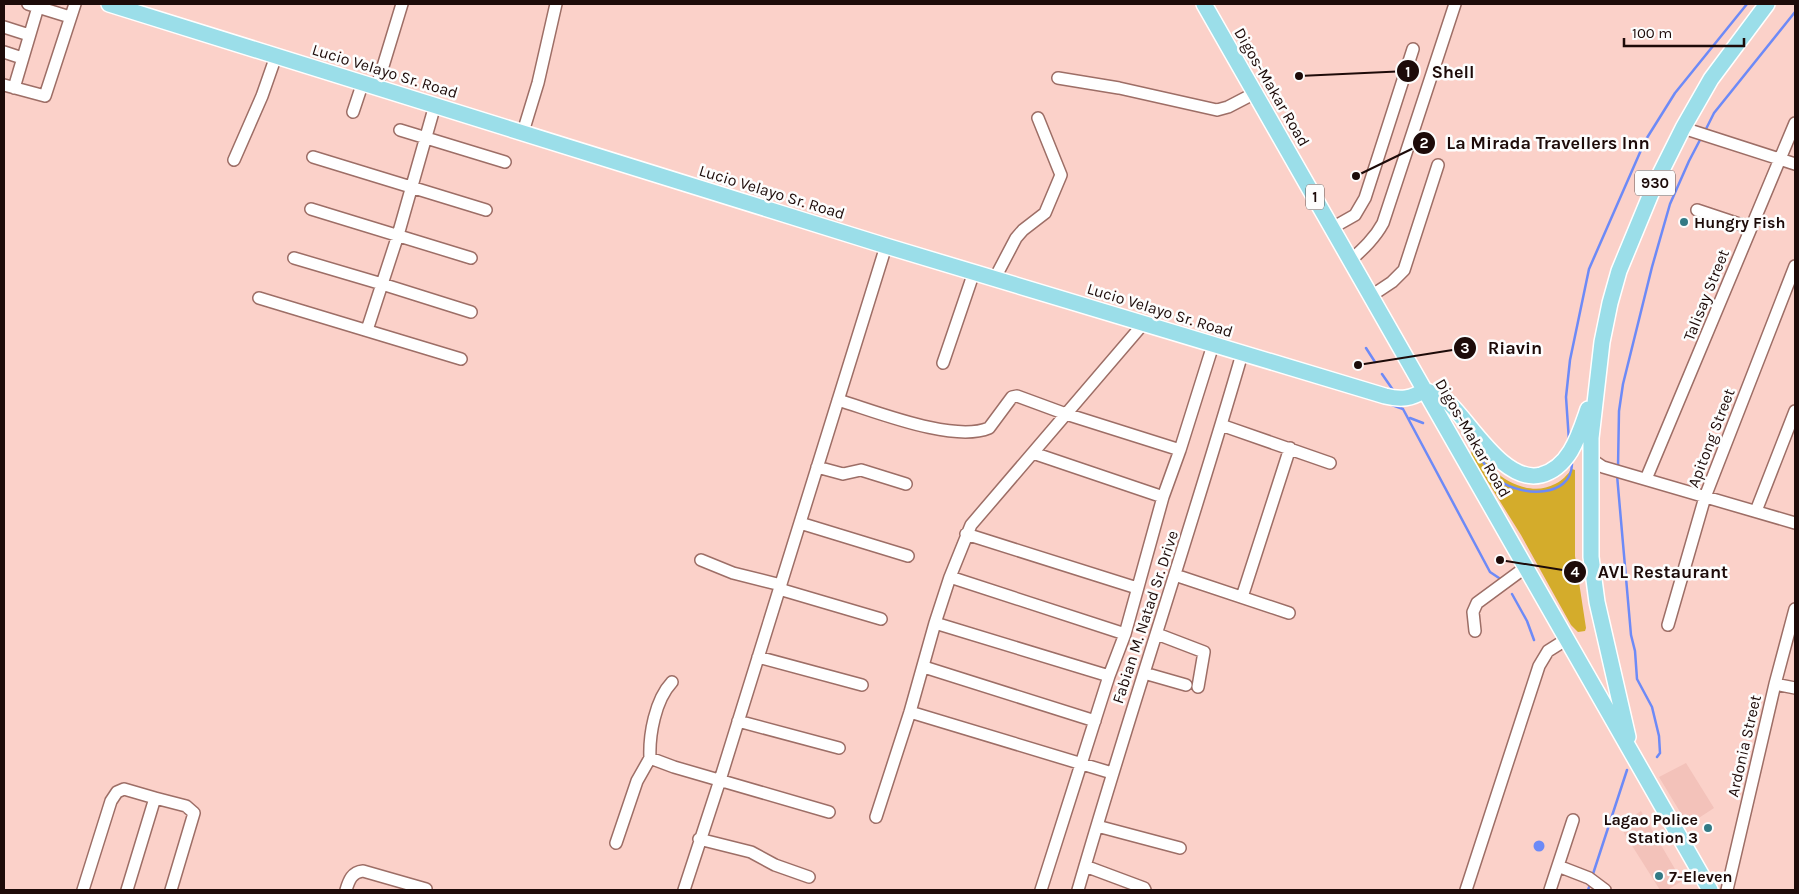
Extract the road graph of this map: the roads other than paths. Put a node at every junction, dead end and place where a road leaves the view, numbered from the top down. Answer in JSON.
{"nodes":[{"id":1,"x":75,"y":4,"type":"edge"},
{"id":2,"x":110,"y":4,"type":"edge"},
{"id":3,"x":402,"y":4,"type":"edge"},
{"id":4,"x":556,"y":4,"type":"edge"},
{"id":5,"x":1204,"y":4,"type":"edge"},
{"id":6,"x":1455,"y":4,"type":"edge"},
{"id":7,"x":1767,"y":4,"type":"edge"},
{"id":8,"x":33,"y":5,"type":"edge"},
{"id":9,"x":70,"y":17,"type":"junction"},
{"id":10,"x":4,"y":27,"type":"edge"},
{"id":11,"x":29,"y":35,"type":"junction"},
{"id":12,"x":1413,"y":48,"type":"dead end"},
{"id":13,"x":4,"y":52,"type":"edge"},
{"id":14,"x":276,"y":56,"type":"junction"},
{"id":15,"x":22,"y":58,"type":"junction"},
{"id":16,"x":1058,"y":78,"type":"dead end"},
{"id":17,"x":370,"y":84,"type":"junction"},
{"id":18,"x":9,"y":86,"type":"edge"},
{"id":19,"x":1255,"y":93,"type":"junction"},
{"id":20,"x":435,"y":105,"type":"junction"},
{"id":21,"x":353,"y":112,"type":"dead end"},
{"id":22,"x":1038,"y":118,"type":"dead end"},
{"id":23,"x":1795,"y":122,"type":"edge"},
{"id":24,"x":1683,"y":128,"type":"junction"},
{"id":25,"x":400,"y":130,"type":"dead end"},
{"id":26,"x":522,"y":132,"type":"junction"},
{"id":27,"x":426,"y":138,"type":"junction"},
{"id":28,"x":313,"y":157,"type":"dead end"},
{"id":29,"x":1780,"y":159,"type":"junction"},
{"id":30,"x":234,"y":160,"type":"dead end"},
{"id":31,"x":505,"y":162,"type":"dead end"},
{"id":32,"x":1795,"y":164,"type":"edge"},
{"id":33,"x":1438,"y":165,"type":"dead end"},
{"id":34,"x":412,"y":186,"type":"junction"},
{"id":35,"x":311,"y":209,"type":"dead end"},
{"id":36,"x":486,"y":210,"type":"dead end"},
{"id":37,"x":1697,"y":210,"type":"dead end"},
{"id":38,"x":1332,"y":228,"type":"junction"},
{"id":39,"x":1751,"y":228,"type":"junction"},
{"id":40,"x":398,"y":235,"type":"junction"},
{"id":41,"x":886,"y":246,"type":"junction"},
{"id":42,"x":294,"y":258,"type":"dead end"},
{"id":43,"x":471,"y":258,"type":"dead end"},
{"id":44,"x":1351,"y":260,"type":"junction"},
{"id":45,"x":1795,"y":266,"type":"edge"},
{"id":46,"x":974,"y":272,"type":"junction"},
{"id":47,"x":995,"y":278,"type":"junction"},
{"id":48,"x":382,"y":284,"type":"junction"},
{"id":49,"x":1371,"y":296,"type":"junction"},
{"id":50,"x":259,"y":298,"type":"dead end"},
{"id":51,"x":471,"y":312,"type":"dead end"},
{"id":52,"x":1144,"y":323,"type":"junction"},
{"id":53,"x":367,"y":330,"type":"junction"},
{"id":54,"x":1213,"y":344,"type":"junction"},
{"id":55,"x":1242,"y":354,"type":"junction"},
{"id":56,"x":461,"y":359,"type":"dead end"},
{"id":57,"x":943,"y":362,"type":"dead end"},
{"id":58,"x":1596,"y":385,"type":"junction"},
{"id":59,"x":1425,"y":390,"type":"junction"},
{"id":60,"x":838,"y":400,"type":"junction"},
{"id":61,"x":1795,"y":411,"type":"edge"},
{"id":62,"x":1066,"y":414,"type":"junction"},
{"id":63,"x":1221,"y":425,"type":"junction"},
{"id":64,"x":1290,"y":448,"type":"junction"},
{"id":65,"x":1180,"y":450,"type":"junction"},
{"id":66,"x":1033,"y":453,"type":"junction"},
{"id":67,"x":1591,"y":459,"type":"junction"},
{"id":68,"x":1330,"y":463,"type":"dead end"},
{"id":69,"x":817,"y":468,"type":"junction"},
{"id":70,"x":1646,"y":479,"type":"junction"},
{"id":71,"x":906,"y":484,"type":"dead end"},
{"id":72,"x":1163,"y":497,"type":"junction"},
{"id":73,"x":1705,"y":497,"type":"junction"},
{"id":74,"x":1756,"y":511,"type":"junction"},
{"id":75,"x":800,"y":523,"type":"junction"},
{"id":76,"x":1795,"y":523,"type":"edge"},
{"id":77,"x":966,"y":534,"type":"junction"},
{"id":78,"x":908,"y":556,"type":"dead end"},
{"id":79,"x":701,"y":560,"type":"dead end"},
{"id":80,"x":1526,"y":567,"type":"junction"},
{"id":81,"x":1175,"y":575,"type":"junction"},
{"id":82,"x":950,"y":577,"type":"junction"},
{"id":83,"x":780,"y":587,"type":"junction"},
{"id":84,"x":1137,"y":588,"type":"junction"},
{"id":85,"x":1242,"y":597,"type":"junction"},
{"id":86,"x":1795,"y":609,"type":"edge"},
{"id":87,"x":1289,"y":613,"type":"dead end"},
{"id":88,"x":881,"y":619,"type":"dead end"},
{"id":89,"x":935,"y":623,"type":"junction"},
{"id":90,"x":1668,"y":625,"type":"dead end"},
{"id":91,"x":1475,"y":631,"type":"dead end"},
{"id":92,"x":1125,"y":634,"type":"junction"},
{"id":93,"x":1156,"y":634,"type":"junction"},
{"id":94,"x":1567,"y":639,"type":"junction"},
{"id":95,"x":758,"y":657,"type":"junction"},
{"id":96,"x":924,"y":667,"type":"junction"},
{"id":97,"x":1144,"y":673,"type":"junction"},
{"id":98,"x":1110,"y":676,"type":"junction"},
{"id":99,"x":672,"y":682,"type":"dead end"},
{"id":100,"x":1775,"y":684,"type":"junction"},
{"id":101,"x":862,"y":685,"type":"dead end"},
{"id":102,"x":1795,"y":688,"type":"edge"},
{"id":103,"x":910,"y":712,"type":"junction"},
{"id":104,"x":738,"y":721,"type":"junction"},
{"id":105,"x":1095,"y":721,"type":"junction"},
{"id":106,"x":839,"y":748,"type":"dead end"},
{"id":107,"x":1633,"y":755,"type":"junction"},
{"id":108,"x":650,"y":758,"type":"junction"},
{"id":109,"x":1083,"y":764,"type":"junction"},
{"id":110,"x":1112,"y":773,"type":"junction"},
{"id":111,"x":720,"y":780,"type":"junction"},
{"id":112,"x":155,"y":798,"type":"junction"},
{"id":113,"x":829,"y":812,"type":"dead end"},
{"id":114,"x":876,"y":817,"type":"dead end"},
{"id":115,"x":1573,"y":820,"type":"dead end"},
{"id":116,"x":1097,"y":826,"type":"junction"},
{"id":117,"x":699,"y":839,"type":"junction"},
{"id":118,"x":616,"y":843,"type":"dead end"},
{"id":119,"x":1180,"y":848,"type":"dead end"},
{"id":120,"x":1085,"y":866,"type":"junction"},
{"id":121,"x":1558,"y":866,"type":"junction"},
{"id":122,"x":809,"y":878,"type":"dead end"},
{"id":123,"x":1592,"y":885,"type":"edge"},
{"id":124,"x":426,"y":888,"type":"dead end"},
{"id":125,"x":83,"y":890,"type":"edge"},
{"id":126,"x":127,"y":890,"type":"edge"},
{"id":127,"x":171,"y":890,"type":"edge"},
{"id":128,"x":346,"y":890,"type":"edge"},
{"id":129,"x":684,"y":890,"type":"edge"},
{"id":130,"x":1041,"y":890,"type":"edge"},
{"id":131,"x":1078,"y":890,"type":"edge"},
{"id":132,"x":1145,"y":890,"type":"edge"},
{"id":133,"x":1466,"y":890,"type":"edge"},
{"id":134,"x":1550,"y":890,"type":"edge"},
{"id":135,"x":1605,"y":890,"type":"edge"},
{"id":136,"x":1710,"y":890,"type":"edge"},
{"id":137,"x":1727,"y":890,"type":"edge"}],
"edges":[{"from":1,"to":9,"type":"street"},
{"from":2,"to":14,"type":"main road","name":"Lucio Velayo Sr. Road"},
{"from":3,"to":17,"type":"street"},
{"from":4,"to":26,"type":"street"},
{"from":5,"to":19,"type":"main road","name":"Digos-Makar Road","number":"1"},
{"from":6,"to":44,"type":"street"},
{"from":7,"to":24,"type":"main road","number":"930"},
{"from":8,"to":9,"type":"street"},
{"from":8,"to":11,"type":"street"},
{"from":9,"to":18,"type":"street"},
{"from":10,"to":11,"type":"street"},
{"from":11,"to":15,"type":"street"},
{"from":12,"to":38,"type":"street"},
{"from":13,"to":15,"type":"street"},
{"from":14,"to":17,"type":"main road","name":"Lucio Velayo Sr. Road"},
{"from":14,"to":30,"type":"street"},
{"from":15,"to":18,"type":"street"},
{"from":16,"to":19,"type":"street"},
{"from":17,"to":20,"type":"main road","name":"Lucio Velayo Sr. Road"},
{"from":17,"to":21,"type":"street"},
{"from":19,"to":38,"type":"main road","name":"Digos-Makar Road","number":"1"},
{"from":20,"to":26,"type":"main road","name":"Lucio Velayo Sr. Road"},
{"from":20,"to":27,"type":"street"},
{"from":22,"to":47,"type":"street"},
{"from":23,"to":29,"type":"street","name":"Talisay Street"},
{"from":24,"to":29,"type":"street"},
{"from":24,"to":58,"type":"main road","number":"930"},
{"from":25,"to":27,"type":"street"},
{"from":26,"to":41,"type":"main road","name":"Lucio Velayo Sr. Road"},
{"from":27,"to":31,"type":"street"},
{"from":27,"to":34,"type":"street"},
{"from":28,"to":34,"type":"street"},
{"from":29,"to":32,"type":"street"},
{"from":29,"to":39,"type":"street","name":"Talisay Street"},
{"from":33,"to":49,"type":"street"},
{"from":34,"to":36,"type":"street"},
{"from":34,"to":40,"type":"street"},
{"from":35,"to":40,"type":"street"},
{"from":37,"to":39,"type":"street"},
{"from":38,"to":44,"type":"main road","name":"Digos-Makar Road","number":"1"},
{"from":39,"to":70,"type":"street","name":"Talisay Street"},
{"from":40,"to":43,"type":"street"},
{"from":40,"to":48,"type":"street"},
{"from":41,"to":46,"type":"main road","name":"Lucio Velayo Sr. Road"},
{"from":41,"to":60,"type":"street"},
{"from":42,"to":48,"type":"street"},
{"from":44,"to":49,"type":"main road","name":"Digos-Makar Road","number":"1"},
{"from":45,"to":73,"type":"street","name":"Apitong Street"},
{"from":46,"to":47,"type":"main road","name":"Lucio Velayo Sr. Road"},
{"from":46,"to":57,"type":"street"},
{"from":47,"to":52,"type":"main road","name":"Lucio Velayo Sr. Road"},
{"from":48,"to":51,"type":"street"},
{"from":48,"to":53,"type":"street"},
{"from":49,"to":59,"type":"main road","name":"Digos-Makar Road","number":"1"},
{"from":50,"to":53,"type":"street"},
{"from":52,"to":54,"type":"main road","name":"Lucio Velayo Sr. Road"},
{"from":52,"to":62,"type":"street"},
{"from":53,"to":56,"type":"street"},
{"from":54,"to":55,"type":"main road","name":"Lucio Velayo Sr. Road"},
{"from":54,"to":65,"type":"street"},
{"from":55,"to":59,"type":"main road","name":"Lucio Velayo Sr. Road"},
{"from":55,"to":63,"type":"street","name":"Fabian M. Natad Sr. Drive"},
{"from":58,"to":59,"type":"main road","number":"930"},
{"from":58,"to":67,"type":"main road","number":"930"},
{"from":59,"to":80,"type":"main road","name":"Digos-Makar Road","number":"1"},
{"from":60,"to":62,"type":"street"},
{"from":60,"to":69,"type":"street"},
{"from":61,"to":74,"type":"street"},
{"from":62,"to":65,"type":"street"},
{"from":62,"to":66,"type":"street"},
{"from":63,"to":64,"type":"street"},
{"from":63,"to":81,"type":"street","name":"Fabian M. Natad Sr. Drive"},
{"from":64,"to":68,"type":"street"},
{"from":64,"to":85,"type":"street"},
{"from":65,"to":72,"type":"street"},
{"from":66,"to":72,"type":"street"},
{"from":66,"to":77,"type":"street"},
{"from":67,"to":70,"type":"street"},
{"from":67,"to":107,"type":"main road","number":"930"},
{"from":69,"to":71,"type":"street"},
{"from":69,"to":75,"type":"street"},
{"from":70,"to":73,"type":"street"},
{"from":72,"to":84,"type":"street"},
{"from":73,"to":74,"type":"street"},
{"from":73,"to":90,"type":"street","name":"Apitong Street"},
{"from":74,"to":76,"type":"street"},
{"from":75,"to":78,"type":"street"},
{"from":75,"to":83,"type":"street"},
{"from":77,"to":82,"type":"street"},
{"from":77,"to":84,"type":"street"},
{"from":79,"to":83,"type":"street"},
{"from":80,"to":91,"type":"street"},
{"from":80,"to":94,"type":"main road","name":"Digos-Makar Road","number":"1"},
{"from":81,"to":85,"type":"street"},
{"from":81,"to":93,"type":"street","name":"Fabian M. Natad Sr. Drive"},
{"from":82,"to":89,"type":"street"},
{"from":82,"to":92,"type":"street"},
{"from":83,"to":88,"type":"street"},
{"from":83,"to":95,"type":"street"},
{"from":84,"to":92,"type":"street"},
{"from":85,"to":87,"type":"street"},
{"from":86,"to":100,"type":"street","name":"Ardonia Street"},
{"from":89,"to":96,"type":"street"},
{"from":89,"to":98,"type":"street"},
{"from":92,"to":98,"type":"street"},
{"from":93,"to":97,"type":"street","name":"Fabian M. Natad Sr. Drive"},
{"from":93,"to":97,"type":"street"},
{"from":94,"to":107,"type":"main road","name":"Digos-Makar Road","number":"1"},
{"from":94,"to":133,"type":"street"},
{"from":95,"to":101,"type":"street"},
{"from":95,"to":104,"type":"street"},
{"from":96,"to":103,"type":"street"},
{"from":96,"to":105,"type":"street"},
{"from":97,"to":110,"type":"street","name":"Fabian M. Natad Sr. Drive"},
{"from":98,"to":105,"type":"street"},
{"from":99,"to":108,"type":"street"},
{"from":100,"to":102,"type":"street"},
{"from":100,"to":137,"type":"street","name":"Ardonia Street"},
{"from":103,"to":109,"type":"street"},
{"from":103,"to":114,"type":"street"},
{"from":104,"to":106,"type":"street"},
{"from":104,"to":111,"type":"street"},
{"from":105,"to":109,"type":"street"},
{"from":107,"to":136,"type":"main road","name":"Digos-Makar Road","number":"1"},
{"from":108,"to":111,"type":"street"},
{"from":108,"to":118,"type":"street"},
{"from":109,"to":110,"type":"street"},
{"from":109,"to":130,"type":"street"},
{"from":110,"to":116,"type":"street","name":"Fabian M. Natad Sr. Drive"},
{"from":111,"to":113,"type":"street"},
{"from":111,"to":117,"type":"street"},
{"from":112,"to":125,"type":"street"},
{"from":112,"to":126,"type":"street"},
{"from":112,"to":127,"type":"street"},
{"from":115,"to":121,"type":"street"},
{"from":116,"to":119,"type":"street"},
{"from":116,"to":120,"type":"street","name":"Fabian M. Natad Sr. Drive"},
{"from":117,"to":122,"type":"street"},
{"from":117,"to":129,"type":"street"},
{"from":120,"to":131,"type":"street","name":"Fabian M. Natad Sr. Drive"},
{"from":120,"to":132,"type":"street"},
{"from":121,"to":123,"type":"street"},
{"from":121,"to":134,"type":"street"},
{"from":123,"to":135,"type":"street"},
{"from":124,"to":128,"type":"street"}]}
